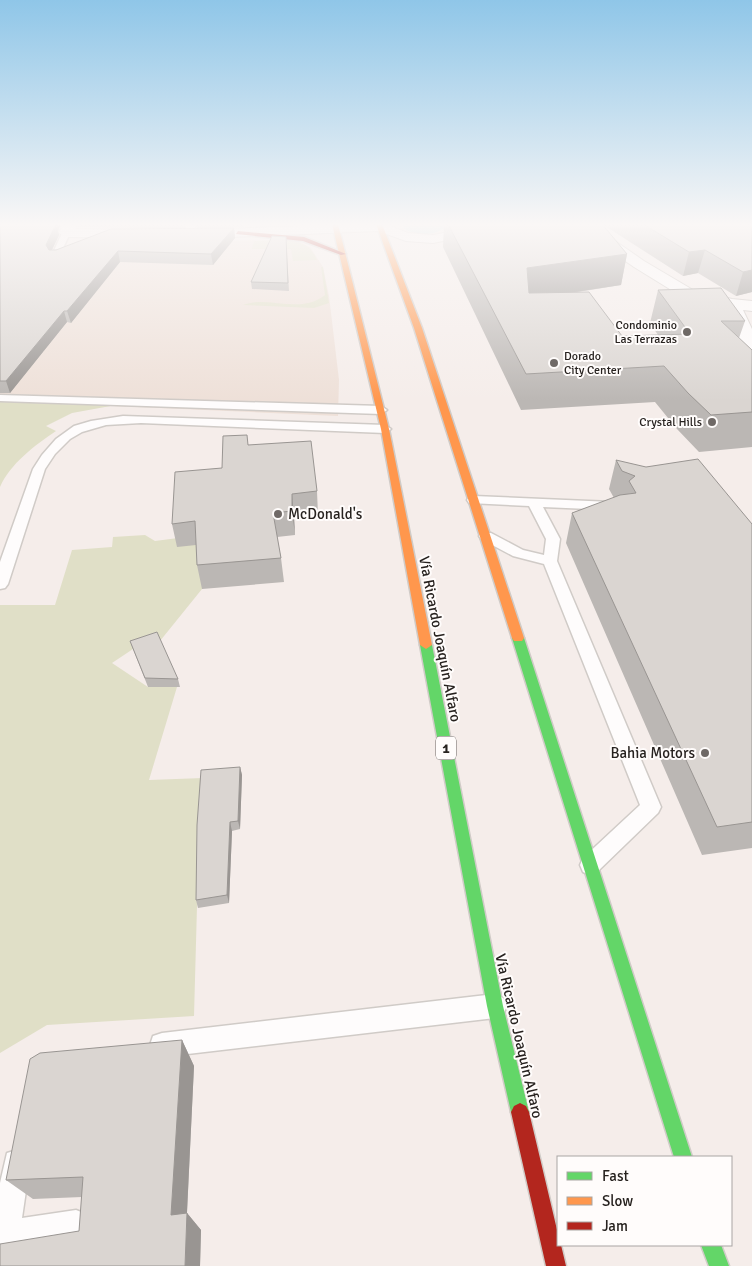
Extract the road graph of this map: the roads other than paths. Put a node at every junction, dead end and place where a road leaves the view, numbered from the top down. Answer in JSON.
{"nodes":[{"id":1,"x":350,"y":283,"type":"edge"},
{"id":2,"x":400,"y":283,"type":"edge"},
{"id":3,"x":672,"y":283,"type":"edge"},
{"id":4,"x":732,"y":304,"type":"junction"},
{"id":5,"x":752,"y":306,"type":"edge"},
{"id":6,"x":752,"y":348,"type":"edge"},
{"id":7,"x":0,"y":398,"type":"edge"},
{"id":8,"x":381,"y":410,"type":"junction"},
{"id":9,"x":385,"y":429,"type":"junction"},
{"id":10,"x":474,"y":500,"type":"junction"},
{"id":11,"x":536,"y":504,"type":"junction"},
{"id":12,"x":618,"y":506,"type":"edge"},
{"id":13,"x":486,"y":536,"type":"junction"},
{"id":14,"x":550,"y":561,"type":"junction"},
{"id":15,"x":0,"y":584,"type":"edge"},
{"id":16,"x":590,"y":865,"type":"junction"},
{"id":17,"x":495,"y":1006,"type":"junction"},
{"id":18,"x":138,"y":1048,"type":"edge"},
{"id":19,"x":21,"y":1139,"type":"edge"},
{"id":20,"x":683,"y":1156,"type":"edge"},
{"id":21,"x":76,"y":1224,"type":"dead end"},
{"id":22,"x":712,"y":1246,"type":"edge"},
{"id":23,"x":556,"y":1266,"type":"edge"},
{"id":24,"x":719,"y":1266,"type":"edge"}],
"edges":[{"from":1,"to":8,"type":"main road","name":"Vía Ricardo Joaquín Alfaro","number":"1"},
{"from":2,"to":10,"type":"main road"},
{"from":3,"to":4,"type":"street"},
{"from":4,"to":5,"type":"street"},
{"from":4,"to":6,"type":"street"},
{"from":7,"to":8,"type":"lane"},
{"from":8,"to":9,"type":"main road","name":"Vía Ricardo Joaquín Alfaro","number":"1"},
{"from":9,"to":15,"type":"lane"},
{"from":9,"to":17,"type":"main road","name":"Vía Ricardo Joaquín Alfaro","number":"1"},
{"from":10,"to":11,"type":"lane"},
{"from":10,"to":13,"type":"main road"},
{"from":11,"to":12,"type":"lane"},
{"from":11,"to":14,"type":"lane"},
{"from":13,"to":14,"type":"lane"},
{"from":13,"to":16,"type":"main road"},
{"from":14,"to":16,"type":"lane"},
{"from":16,"to":20,"type":"main road"},
{"from":17,"to":18,"type":"lane"},
{"from":17,"to":23,"type":"main road","name":"Vía Ricardo Joaquín Alfaro","number":"1"},
{"from":19,"to":21,"type":"lane"},
{"from":22,"to":24,"type":"main road"}]}
